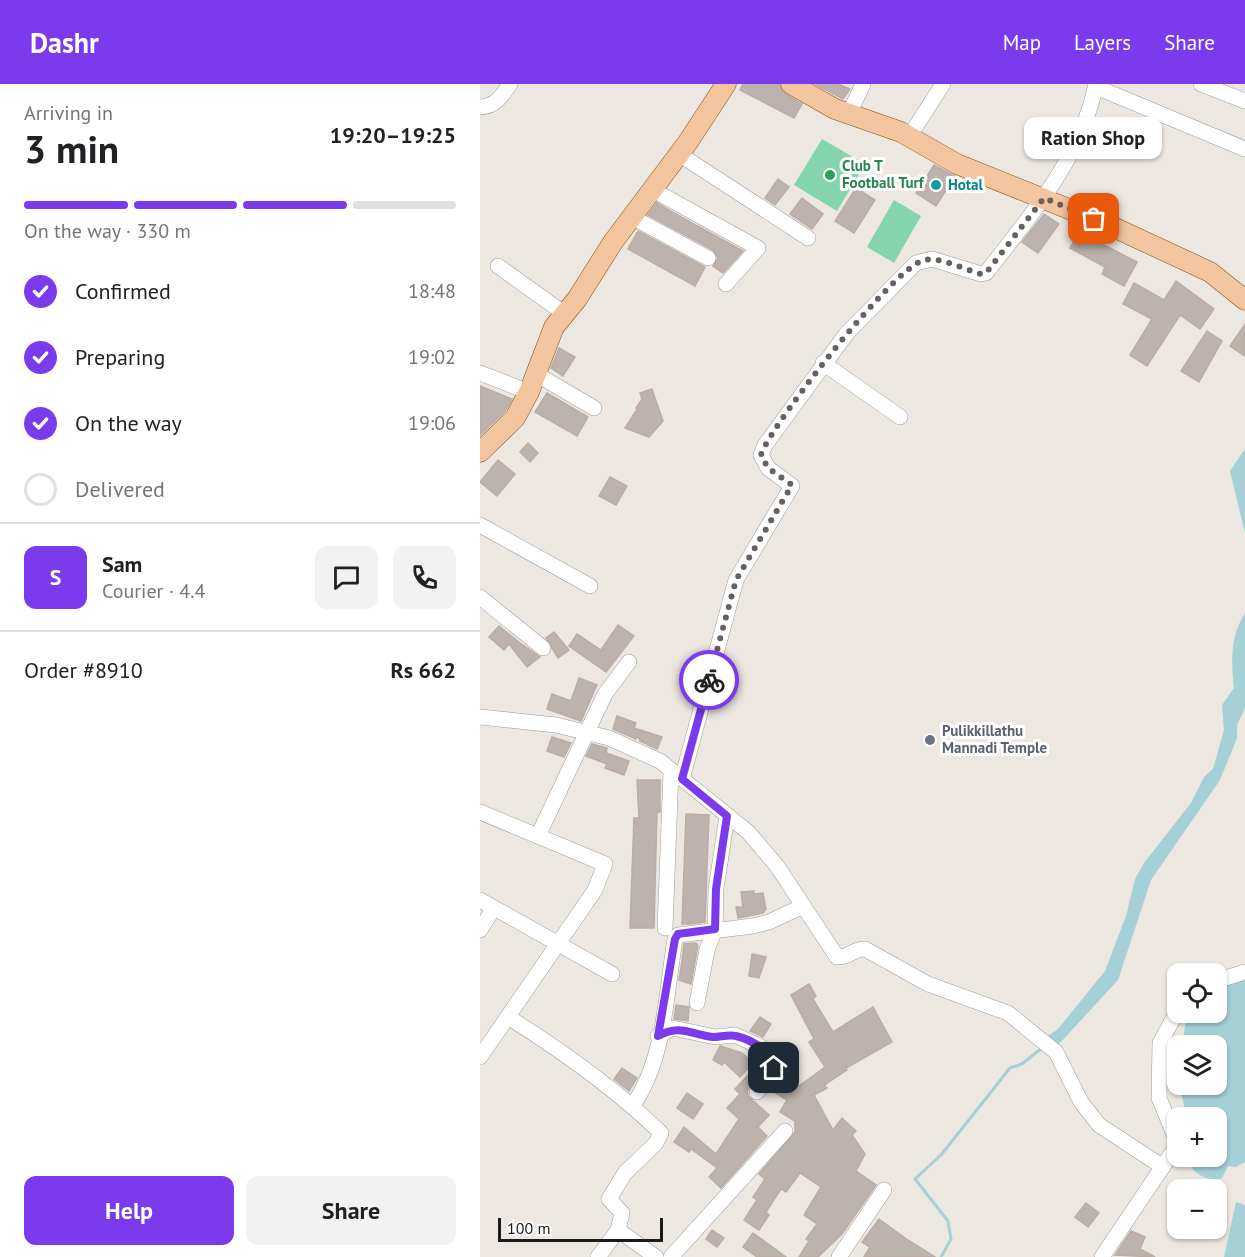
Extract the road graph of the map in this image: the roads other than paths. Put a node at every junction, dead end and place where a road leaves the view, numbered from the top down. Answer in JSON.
{"nodes":[{"id":1,"x":510,"y":84,"type":"edge"},
{"id":2,"x":726,"y":84,"type":"edge"},
{"id":3,"x":791,"y":84,"type":"edge"},
{"id":4,"x":863,"y":84,"type":"edge"},
{"id":5,"x":943,"y":84,"type":"edge"},
{"id":6,"x":1204,"y":84,"type":"edge"},
{"id":7,"x":1096,"y":86,"type":"edge"},
{"id":8,"x":1245,"y":101,"type":"edge"},
{"id":9,"x":480,"y":107,"type":"edge"},
{"id":10,"x":849,"y":114,"type":"junction"},
{"id":11,"x":909,"y":137,"type":"junction"},
{"id":12,"x":1245,"y":149,"type":"edge"},
{"id":13,"x":679,"y":154,"type":"junction"},
{"id":14,"x":653,"y":190,"type":"junction"},
{"id":15,"x":1044,"y":198,"type":"junction"},
{"id":16,"x":632,"y":217,"type":"junction"},
{"id":17,"x":808,"y":238,"type":"dead end"},
{"id":18,"x":708,"y":258,"type":"dead end"},
{"id":19,"x":498,"y":266,"type":"dead end"},
{"id":20,"x":726,"y":284,"type":"dead end"},
{"id":21,"x":1245,"y":300,"type":"edge"},
{"id":22,"x":565,"y":314,"type":"junction"},
{"id":23,"x":823,"y":363,"type":"junction"},
{"id":24,"x":480,"y":373,"type":"edge"},
{"id":25,"x":532,"y":383,"type":"junction"},
{"id":26,"x":594,"y":408,"type":"dead end"},
{"id":27,"x":900,"y":417,"type":"dead end"},
{"id":28,"x":480,"y":452,"type":"edge"},
{"id":29,"x":480,"y":525,"type":"edge"},
{"id":30,"x":590,"y":586,"type":"dead end"},
{"id":31,"x":480,"y":597,"type":"edge"},
{"id":32,"x":543,"y":648,"type":"dead end"},
{"id":33,"x":629,"y":662,"type":"dead end"},
{"id":34,"x":480,"y":717,"type":"edge"},
{"id":35,"x":587,"y":734,"type":"junction"},
{"id":36,"x":677,"y":775,"type":"junction"},
{"id":37,"x":480,"y":812,"type":"edge"},
{"id":38,"x":727,"y":816,"type":"junction"},
{"id":39,"x":538,"y":836,"type":"junction"},
{"id":40,"x":480,"y":900,"type":"edge"},
{"id":41,"x":803,"y":906,"type":"junction"},
{"id":42,"x":494,"y":908,"type":"junction"},
{"id":43,"x":665,"y":928,"type":"dead end"},
{"id":44,"x":715,"y":929,"type":"junction"},
{"id":45,"x":480,"y":930,"type":"edge"},
{"id":46,"x":557,"y":945,"type":"junction"},
{"id":47,"x":1245,"y":972,"type":"edge"},
{"id":48,"x":612,"y":974,"type":"dead end"},
{"id":49,"x":1227,"y":978,"type":"edge"},
{"id":50,"x":697,"y":1003,"type":"dead end"},
{"id":51,"x":508,"y":1017,"type":"junction"},
{"id":52,"x":1171,"y":1023,"type":"edge"},
{"id":53,"x":658,"y":1036,"type":"junction"},
{"id":54,"x":480,"y":1057,"type":"edge"},
{"id":55,"x":757,"y":1092,"type":"dead end"},
{"id":56,"x":633,"y":1105,"type":"junction"},
{"id":57,"x":1167,"y":1117,"type":"edge"},
{"id":58,"x":785,"y":1131,"type":"dead end"},
{"id":59,"x":1167,"y":1160,"type":"edge"},
{"id":60,"x":1162,"y":1167,"type":"junction"},
{"id":61,"x":884,"y":1190,"type":"dead end"},
{"id":62,"x":618,"y":1230,"type":"junction"},
{"id":63,"x":598,"y":1257,"type":"edge"},
{"id":64,"x":656,"y":1257,"type":"edge"},
{"id":65,"x":671,"y":1257,"type":"edge"},
{"id":66,"x":839,"y":1257,"type":"edge"},
{"id":67,"x":1102,"y":1257,"type":"edge"}],
"edges":[{"from":1,"to":9,"type":"street"},
{"from":2,"to":13,"type":"main road"},
{"from":3,"to":10,"type":"main road"},
{"from":4,"to":10,"type":"street"},
{"from":5,"to":11,"type":"street"},
{"from":6,"to":8,"type":"street"},
{"from":7,"to":12,"type":"street"},
{"from":7,"to":15,"type":"street"},
{"from":10,"to":11,"type":"main road"},
{"from":11,"to":15,"type":"main road"},
{"from":13,"to":14,"type":"main road"},
{"from":13,"to":17,"type":"street"},
{"from":14,"to":16,"type":"main road"},
{"from":14,"to":20,"type":"street"},
{"from":15,"to":21,"type":"main road"},
{"from":15,"to":23,"type":"street"},
{"from":16,"to":18,"type":"street"},
{"from":16,"to":22,"type":"main road"},
{"from":19,"to":22,"type":"street"},
{"from":22,"to":25,"type":"main road"},
{"from":23,"to":27,"type":"street"},
{"from":23,"to":36,"type":"street"},
{"from":24,"to":25,"type":"street"},
{"from":25,"to":26,"type":"street"},
{"from":25,"to":28,"type":"main road"},
{"from":29,"to":30,"type":"street"},
{"from":31,"to":32,"type":"street"},
{"from":33,"to":35,"type":"street"},
{"from":34,"to":35,"type":"street"},
{"from":35,"to":36,"type":"street"},
{"from":35,"to":39,"type":"street"},
{"from":36,"to":38,"type":"street"},
{"from":36,"to":43,"type":"street"},
{"from":37,"to":39,"type":"street"},
{"from":38,"to":41,"type":"street"},
{"from":38,"to":44,"type":"street"},
{"from":39,"to":46,"type":"street"},
{"from":40,"to":42,"type":"street"},
{"from":41,"to":44,"type":"street"},
{"from":41,"to":60,"type":"street"},
{"from":42,"to":45,"type":"street"},
{"from":42,"to":46,"type":"street"},
{"from":44,"to":50,"type":"street"},
{"from":44,"to":53,"type":"street"},
{"from":46,"to":48,"type":"street"},
{"from":46,"to":51,"type":"street"},
{"from":47,"to":49,"type":"street"},
{"from":51,"to":54,"type":"street"},
{"from":51,"to":56,"type":"street"},
{"from":52,"to":57,"type":"street"},
{"from":53,"to":55,"type":"street"},
{"from":53,"to":56,"type":"street"},
{"from":56,"to":62,"type":"street"},
{"from":58,"to":65,"type":"street"},
{"from":59,"to":60,"type":"street"},
{"from":60,"to":67,"type":"street"},
{"from":61,"to":66,"type":"street"},
{"from":62,"to":63,"type":"street"},
{"from":62,"to":64,"type":"street"}]}
